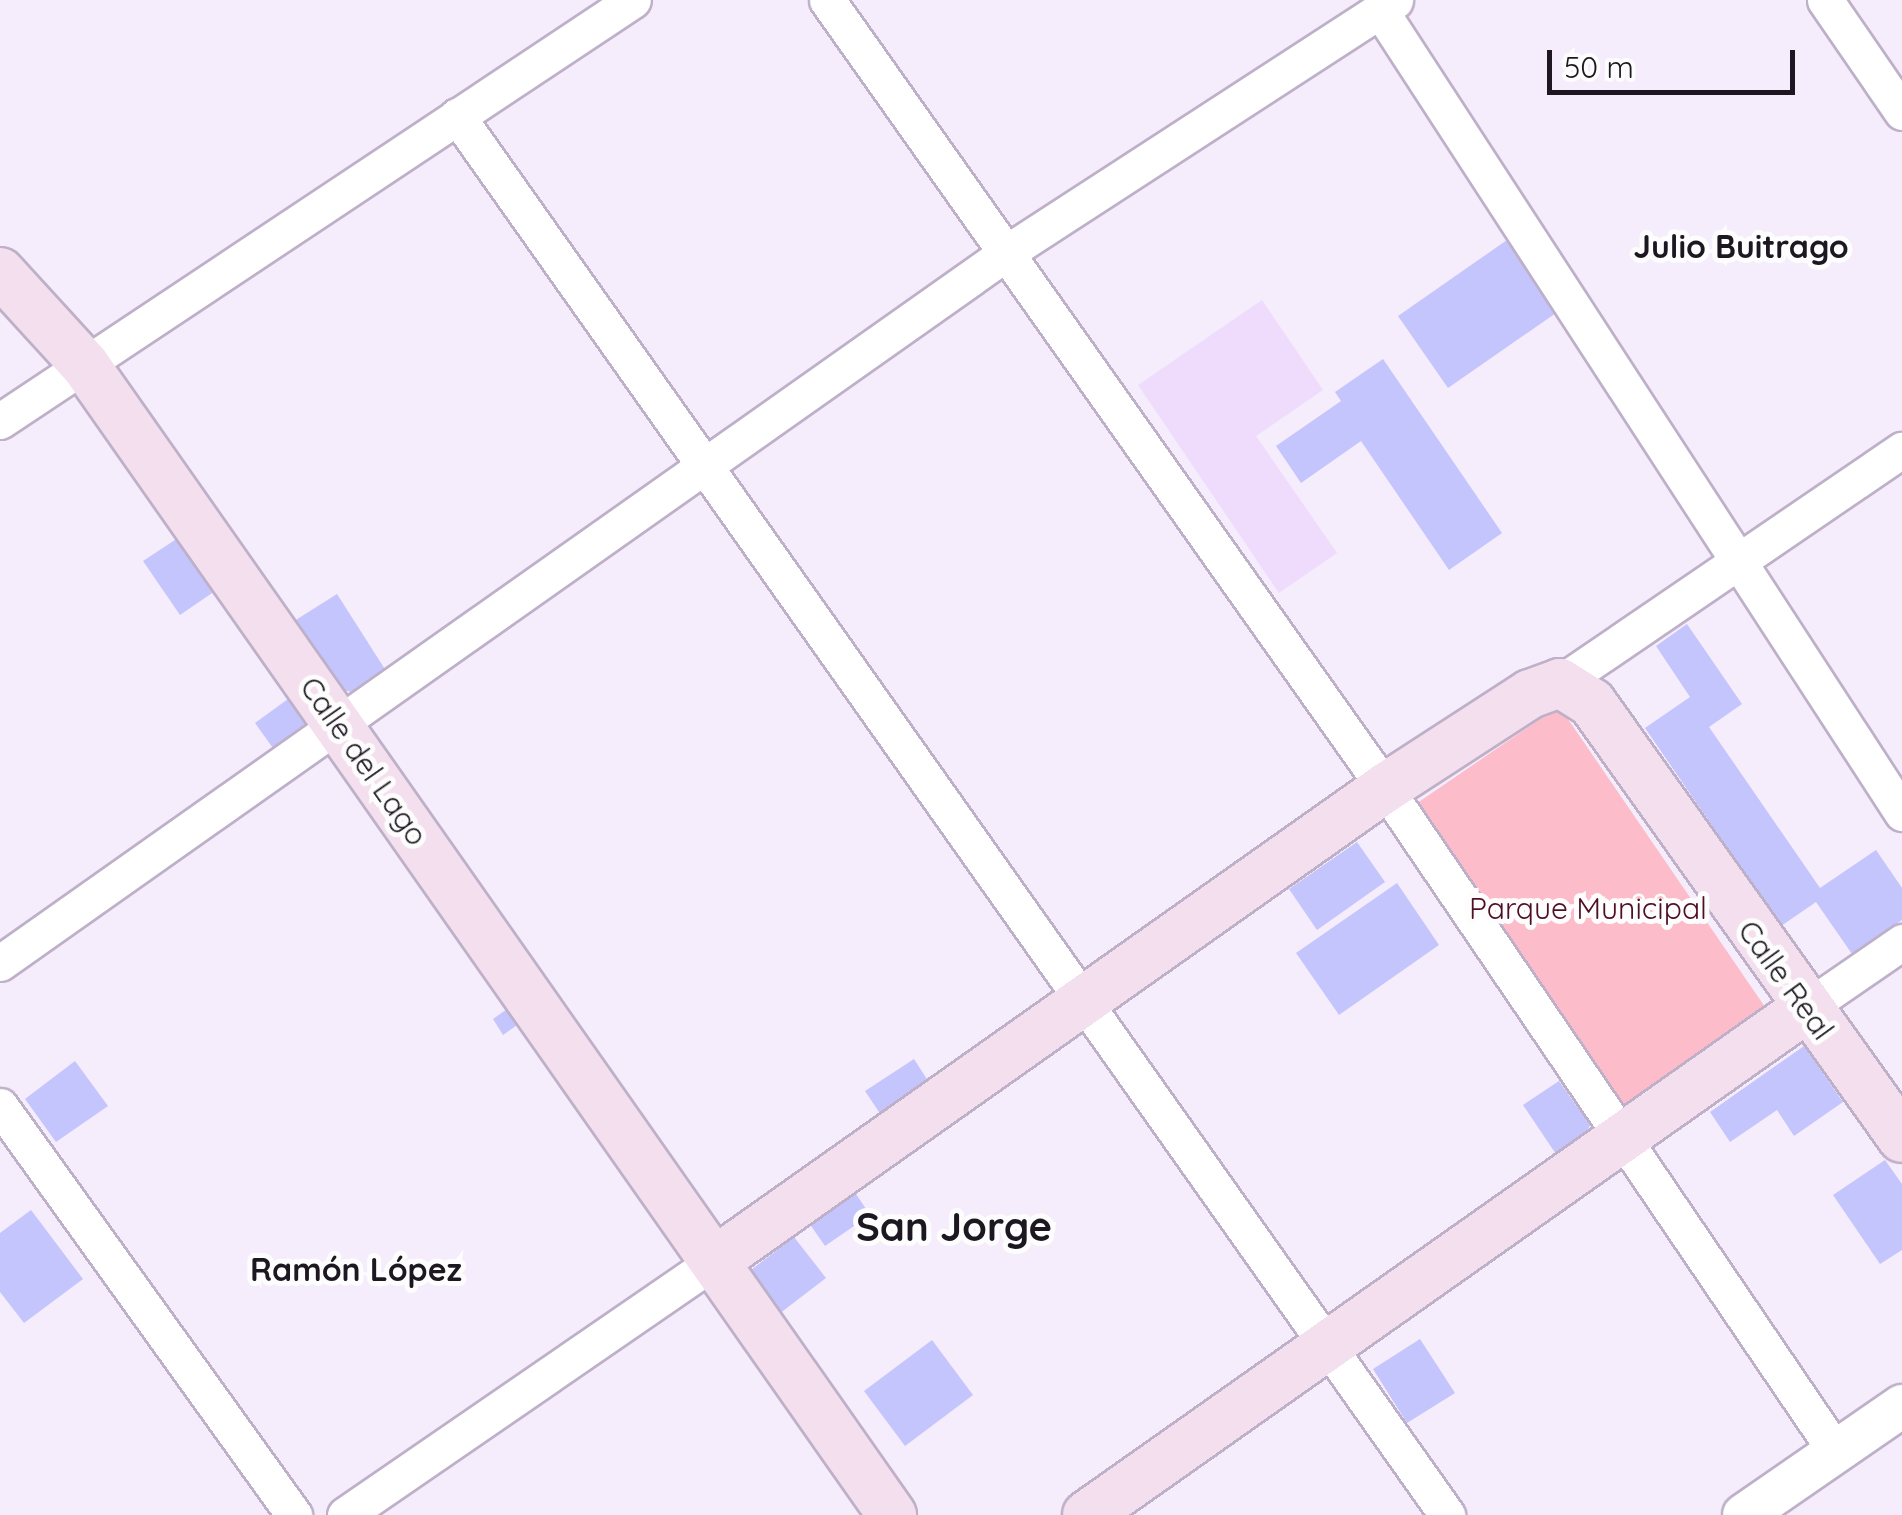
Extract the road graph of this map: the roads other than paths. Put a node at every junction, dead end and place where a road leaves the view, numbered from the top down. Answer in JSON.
{"nodes":[{"id":1,"x":633,"y":0,"type":"edge"},
{"id":2,"x":828,"y":0,"type":"edge"},
{"id":3,"x":1825,"y":0,"type":"edge"},
{"id":4,"x":1387,"y":5,"type":"edge"},
{"id":5,"x":1902,"y":112,"type":"edge"},
{"id":6,"x":457,"y":116,"type":"junction"},
{"id":7,"x":1006,"y":253,"type":"junction"},
{"id":8,"x":0,"y":272,"type":"edge"},
{"id":9,"x":86,"y":365,"type":"junction"},
{"id":10,"x":0,"y":421,"type":"edge"},
{"id":11,"x":1902,"y":450,"type":"edge"},
{"id":12,"x":706,"y":469,"type":"junction"},
{"id":13,"x":1740,"y":564,"type":"junction"},
{"id":14,"x":1560,"y":683,"type":"junction"},
{"id":15,"x":340,"y":728,"type":"junction"},
{"id":16,"x":1386,"y":788,"type":"junction"},
{"id":17,"x":1902,"y":813,"type":"edge"},
{"id":18,"x":1902,"y":942,"type":"edge"},
{"id":19,"x":0,"y":963,"type":"edge"},
{"id":20,"x":1082,"y":1000,"type":"junction"},
{"id":21,"x":1805,"y":1008,"type":"junction"},
{"id":22,"x":0,"y":1106,"type":"edge"},
{"id":23,"x":1622,"y":1137,"type":"junction"},
{"id":24,"x":1902,"y":1138,"type":"edge"},
{"id":25,"x":714,"y":1261,"type":"junction"},
{"id":26,"x":1329,"y":1343,"type":"junction"},
{"id":27,"x":1902,"y":1406,"type":"edge"},
{"id":28,"x":1836,"y":1452,"type":"junction"},
{"id":29,"x":294,"y":1515,"type":"edge"},
{"id":30,"x":346,"y":1515,"type":"edge"},
{"id":31,"x":892,"y":1515,"type":"edge"},
{"id":32,"x":1087,"y":1515,"type":"edge"},
{"id":33,"x":1447,"y":1515,"type":"edge"},
{"id":34,"x":1744,"y":1515,"type":"edge"}],
"edges":[{"from":1,"to":6,"type":"street"},
{"from":2,"to":7,"type":"street"},
{"from":3,"to":5,"type":"street"},
{"from":4,"to":7,"type":"street"},
{"from":4,"to":13,"type":"street"},
{"from":6,"to":9,"type":"street"},
{"from":6,"to":12,"type":"street"},
{"from":7,"to":12,"type":"street"},
{"from":7,"to":16,"type":"street"},
{"from":8,"to":9,"type":"main road","name":"Calle del Lago"},
{"from":9,"to":10,"type":"street"},
{"from":9,"to":15,"type":"main road","name":"Calle del Lago"},
{"from":11,"to":13,"type":"street"},
{"from":12,"to":15,"type":"street"},
{"from":12,"to":20,"type":"street"},
{"from":13,"to":14,"type":"street"},
{"from":13,"to":17,"type":"street"},
{"from":14,"to":16,"type":"main road"},
{"from":14,"to":21,"type":"main road","name":"Calle Real"},
{"from":15,"to":19,"type":"street"},
{"from":15,"to":25,"type":"main road","name":"Calle del Lago"},
{"from":16,"to":20,"type":"main road"},
{"from":16,"to":23,"type":"street"},
{"from":18,"to":21,"type":"street"},
{"from":20,"to":25,"type":"main road"},
{"from":20,"to":26,"type":"street"},
{"from":21,"to":23,"type":"main road"},
{"from":21,"to":24,"type":"main road","name":"Calle Real"},
{"from":22,"to":29,"type":"street"},
{"from":23,"to":26,"type":"main road"},
{"from":23,"to":28,"type":"street"},
{"from":25,"to":30,"type":"street"},
{"from":25,"to":31,"type":"main road","name":"Calle del Lago"},
{"from":26,"to":32,"type":"main road"},
{"from":26,"to":33,"type":"street"},
{"from":27,"to":28,"type":"street"},
{"from":28,"to":34,"type":"street"}]}
